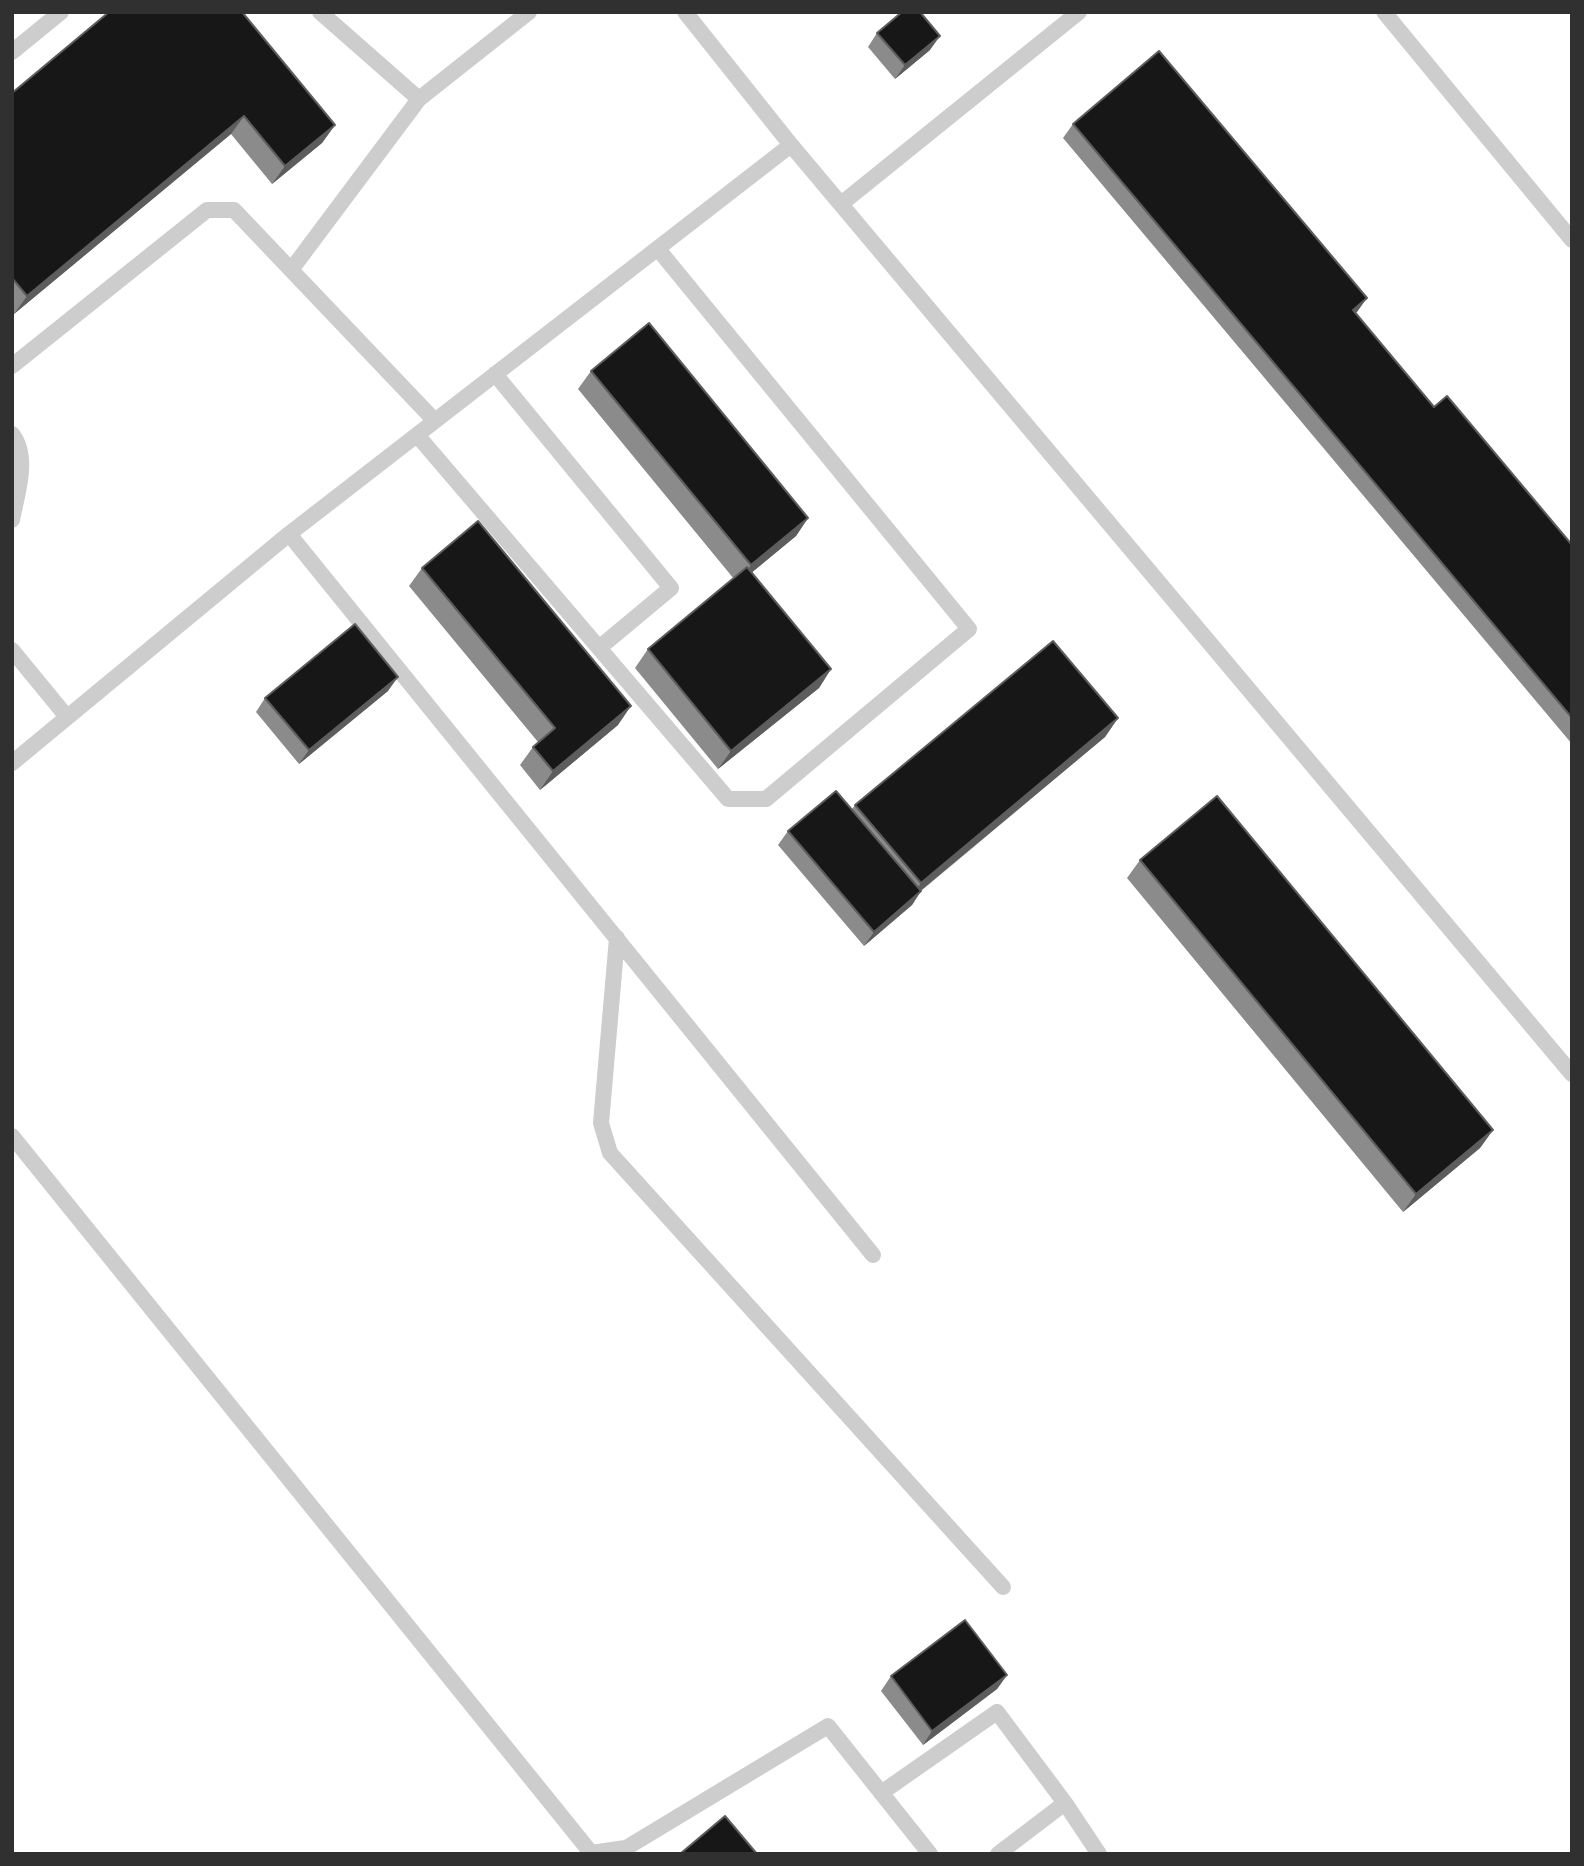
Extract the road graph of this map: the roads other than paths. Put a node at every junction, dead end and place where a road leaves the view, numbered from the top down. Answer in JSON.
{"nodes":[{"id":1,"x":61,"y":12,"type":"edge"},
{"id":2,"x":320,"y":12,"type":"edge"},
{"id":3,"x":528,"y":12,"type":"edge"},
{"id":4,"x":685,"y":12,"type":"edge"},
{"id":5,"x":1079,"y":12,"type":"edge"},
{"id":6,"x":1384,"y":12,"type":"edge"},
{"id":7,"x":12,"y":52,"type":"edge"},
{"id":8,"x":419,"y":99,"type":"junction"},
{"id":9,"x":791,"y":145,"type":"junction"},
{"id":10,"x":841,"y":204,"type":"junction"},
{"id":11,"x":1572,"y":240,"type":"edge"},
{"id":12,"x":657,"y":249,"type":"junction"},
{"id":13,"x":290,"y":270,"type":"junction"},
{"id":14,"x":12,"y":366,"type":"edge"},
{"id":15,"x":495,"y":374,"type":"junction"},
{"id":16,"x":435,"y":421,"type":"junction"},
{"id":17,"x":12,"y":434,"type":"edge"},
{"id":18,"x":417,"y":435,"type":"junction"},
{"id":19,"x":12,"y":520,"type":"edge"},
{"id":20,"x":289,"y":534,"type":"junction"},
{"id":21,"x":599,"y":648,"type":"junction"},
{"id":22,"x":12,"y":650,"type":"edge"},
{"id":23,"x":67,"y":717,"type":"junction"},
{"id":24,"x":12,"y":764,"type":"edge"},
{"id":25,"x":617,"y":938,"type":"junction"},
{"id":26,"x":1572,"y":1074,"type":"edge"},
{"id":27,"x":12,"y":1136,"type":"edge"},
{"id":28,"x":873,"y":1255,"type":"dead end"},
{"id":29,"x":1003,"y":1587,"type":"dead end"},
{"id":30,"x":881,"y":1793,"type":"junction"},
{"id":31,"x":1065,"y":1803,"type":"junction"},
{"id":32,"x":592,"y":1854,"type":"edge"},
{"id":33,"x":930,"y":1854,"type":"edge"},
{"id":34,"x":998,"y":1854,"type":"edge"},
{"id":35,"x":1099,"y":1854,"type":"edge"}],
"edges":[{"from":1,"to":7,"type":"lane"},
{"from":2,"to":8,"type":"lane"},
{"from":3,"to":8,"type":"lane"},
{"from":4,"to":9,"type":"lane"},
{"from":5,"to":10,"type":"lane"},
{"from":6,"to":11,"type":"lane"},
{"from":8,"to":13,"type":"lane"},
{"from":9,"to":10,"type":"lane"},
{"from":9,"to":12,"type":"lane"},
{"from":10,"to":26,"type":"lane"},
{"from":12,"to":15,"type":"lane"},
{"from":12,"to":21,"type":"lane"},
{"from":13,"to":14,"type":"lane"},
{"from":13,"to":16,"type":"lane"},
{"from":15,"to":16,"type":"lane"},
{"from":15,"to":21,"type":"lane"},
{"from":16,"to":18,"type":"lane"},
{"from":17,"to":19,"type":"lane"},
{"from":18,"to":20,"type":"lane"},
{"from":18,"to":21,"type":"lane"},
{"from":20,"to":23,"type":"lane"},
{"from":20,"to":25,"type":"lane"},
{"from":22,"to":23,"type":"lane"},
{"from":23,"to":24,"type":"lane"},
{"from":25,"to":28,"type":"lane"},
{"from":25,"to":29,"type":"lane"},
{"from":27,"to":32,"type":"lane"},
{"from":30,"to":31,"type":"lane"},
{"from":30,"to":32,"type":"lane"},
{"from":30,"to":33,"type":"lane"},
{"from":31,"to":34,"type":"lane"},
{"from":31,"to":35,"type":"lane"}]}
